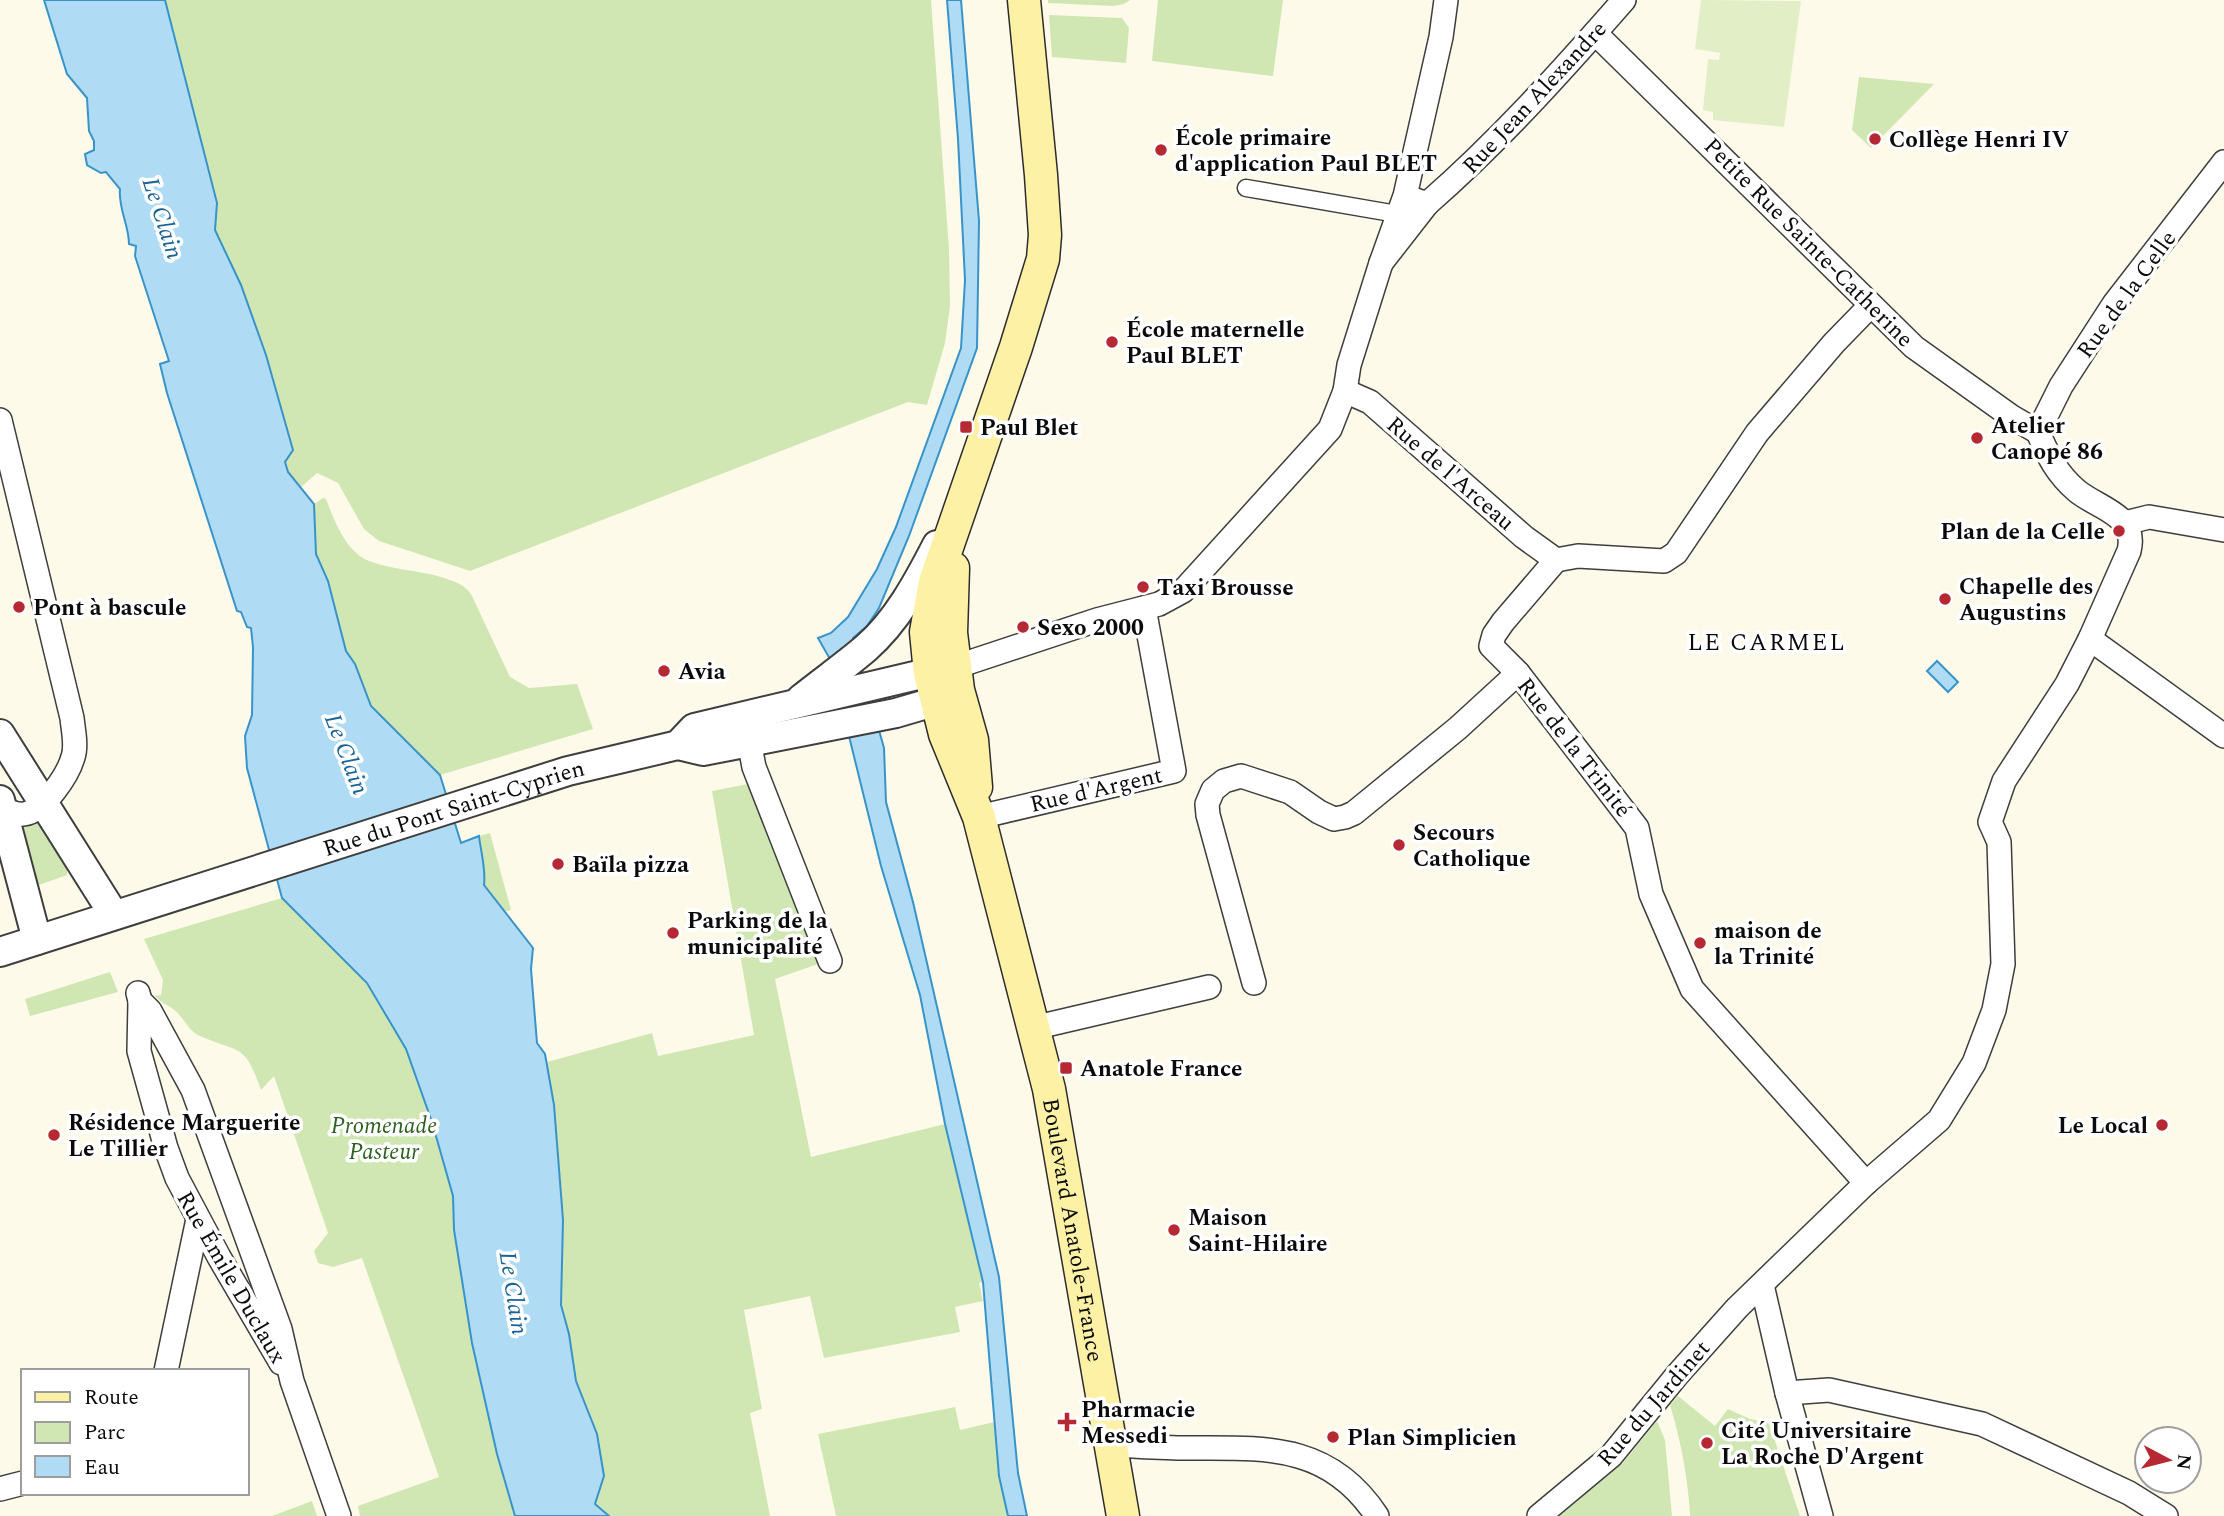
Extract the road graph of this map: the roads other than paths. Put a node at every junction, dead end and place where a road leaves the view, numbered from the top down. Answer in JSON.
{"nodes":[{"id":1,"x":1024,"y":0,"type":"edge"},
{"id":2,"x":1446,"y":0,"type":"edge"},
{"id":3,"x":1624,"y":0,"type":"edge"},
{"id":4,"x":1595,"y":33,"type":"junction"},
{"id":5,"x":2224,"y":162,"type":"edge"},
{"id":6,"x":1246,"y":188,"type":"dead end"},
{"id":7,"x":1427,"y":204,"type":"junction"},
{"id":8,"x":1401,"y":205,"type":"junction"},
{"id":9,"x":1381,"y":263,"type":"junction"},
{"id":10,"x":1871,"y":305,"type":"junction"},
{"id":11,"x":1345,"y":391,"type":"junction"},
{"id":12,"x":0,"y":420,"type":"edge"},
{"id":13,"x":2038,"y":432,"type":"junction"},
{"id":14,"x":973,"y":474,"type":"junction"},
{"id":15,"x":2125,"y":523,"type":"junction"},
{"id":16,"x":2224,"y":530,"type":"edge"},
{"id":17,"x":1556,"y":560,"type":"junction"},
{"id":18,"x":1144,"y":608,"type":"junction"},
{"id":19,"x":2090,"y":639,"type":"junction"},
{"id":20,"x":1518,"y":673,"type":"junction"},
{"id":21,"x":945,"y":683,"type":"junction"},
{"id":22,"x":792,"y":705,"type":"junction"},
{"id":23,"x":747,"y":729,"type":"junction"},
{"id":24,"x":0,"y":734,"type":"edge"},
{"id":25,"x":2224,"y":736,"type":"edge"},
{"id":26,"x":44,"y":804,"type":"junction"},
{"id":27,"x":1,"y":805,"type":"edge"},
{"id":28,"x":979,"y":817,"type":"junction"},
{"id":29,"x":114,"y":915,"type":"junction"},
{"id":30,"x":37,"y":940,"type":"junction"},
{"id":31,"x":0,"y":952,"type":"edge"},
{"id":32,"x":830,"y":961,"type":"dead end"},
{"id":33,"x":1254,"y":983,"type":"dead end"},
{"id":34,"x":1209,"y":987,"type":"dead end"},
{"id":35,"x":1033,"y":1028,"type":"junction"},
{"id":36,"x":1866,"y":1183,"type":"junction"},
{"id":37,"x":198,"y":1219,"type":"junction"},
{"id":38,"x":1762,"y":1285,"type":"junction"},
{"id":39,"x":166,"y":1369,"type":"edge"},
{"id":40,"x":292,"y":1381,"type":"junction"},
{"id":41,"x":1787,"y":1393,"type":"junction"},
{"id":42,"x":1112,"y":1445,"type":"junction"},
{"id":43,"x":21,"y":1484,"type":"edge"},
{"id":44,"x":0,"y":1489,"type":"edge"},
{"id":45,"x":340,"y":1516,"type":"edge"},
{"id":46,"x":1123,"y":1516,"type":"edge"},
{"id":47,"x":1377,"y":1516,"type":"edge"},
{"id":48,"x":1539,"y":1516,"type":"edge"},
{"id":49,"x":1821,"y":1516,"type":"edge"},
{"id":50,"x":2166,"y":1516,"type":"edge"}],
"edges":[{"from":1,"to":14,"type":"main road","name":"Boulevard Anatole-France"},
{"from":2,"to":8,"type":"street"},
{"from":3,"to":4,"type":"street","name":"Rue Jean Alexandre"},
{"from":4,"to":7,"type":"street","name":"Rue Jean Alexandre"},
{"from":4,"to":10,"type":"street","name":"Petite Rue Sainte-Catherine"},
{"from":5,"to":13,"type":"street","name":"Rue de la Celle"},
{"from":6,"to":8,"type":"street"},
{"from":7,"to":8,"type":"street"},
{"from":7,"to":9,"type":"street","name":"Rue Jean Alexandre"},
{"from":8,"to":9,"type":"street"},
{"from":9,"to":11,"type":"street"},
{"from":10,"to":13,"type":"street","name":"Petite Rue Sainte-Catherine"},
{"from":10,"to":17,"type":"street"},
{"from":11,"to":17,"type":"street","name":"Rue de l'Arceau"},
{"from":11,"to":18,"type":"street"},
{"from":12,"to":26,"type":"street"},
{"from":13,"to":15,"type":"street"},
{"from":14,"to":21,"type":"main road","name":"Boulevard Anatole-France"},
{"from":14,"to":22,"type":"street"},
{"from":15,"to":16,"type":"street"},
{"from":15,"to":19,"type":"street","name":"Rue du Jardinet"},
{"from":17,"to":20,"type":"street","name":"Rue de la Trinité"},
{"from":18,"to":21,"type":"street"},
{"from":18,"to":28,"type":"street","name":"Rue d'Argent"},
{"from":19,"to":25,"type":"street"},
{"from":19,"to":36,"type":"street","name":"Rue du Jardinet"},
{"from":20,"to":33,"type":"street"},
{"from":20,"to":36,"type":"street","name":"Rue de la Trinité"},
{"from":21,"to":22,"type":"street","name":"Rue du Pont Saint-Cyprien"},
{"from":21,"to":23,"type":"street","name":"Rue du Pont Saint-Cyprien"},
{"from":21,"to":28,"type":"main road","name":"Boulevard Anatole-France"},
{"from":22,"to":23,"type":"street","name":"Rue du Pont Saint-Cyprien"},
{"from":23,"to":29,"type":"street","name":"Rue du Pont Saint-Cyprien"},
{"from":23,"to":32,"type":"street"},
{"from":24,"to":26,"type":"street"},
{"from":26,"to":27,"type":"street"},
{"from":26,"to":29,"type":"street"},
{"from":27,"to":30,"type":"street"},
{"from":28,"to":35,"type":"main road","name":"Boulevard Anatole-France"},
{"from":29,"to":30,"type":"street","name":"Rue du Pont Saint-Cyprien"},
{"from":30,"to":31,"type":"street","name":"Rue du Pont Saint-Cyprien"},
{"from":34,"to":35,"type":"street"},
{"from":35,"to":42,"type":"main road","name":"Boulevard Anatole-France"},
{"from":36,"to":38,"type":"street","name":"Rue du Jardinet"},
{"from":37,"to":39,"type":"street"},
{"from":37,"to":40,"type":"street","name":"Rue Émile Duclaux"},
{"from":37,"to":40,"type":"street","name":"Rue Émile Duclaux"},
{"from":38,"to":41,"type":"street"},
{"from":38,"to":48,"type":"street","name":"Rue du Jardinet"},
{"from":40,"to":45,"type":"street","name":"Rue Émile Duclaux"},
{"from":41,"to":49,"type":"street"},
{"from":41,"to":50,"type":"street"},
{"from":42,"to":46,"type":"main road","name":"Boulevard Anatole-France"},
{"from":42,"to":47,"type":"street"},
{"from":43,"to":44,"type":"street"}]}
